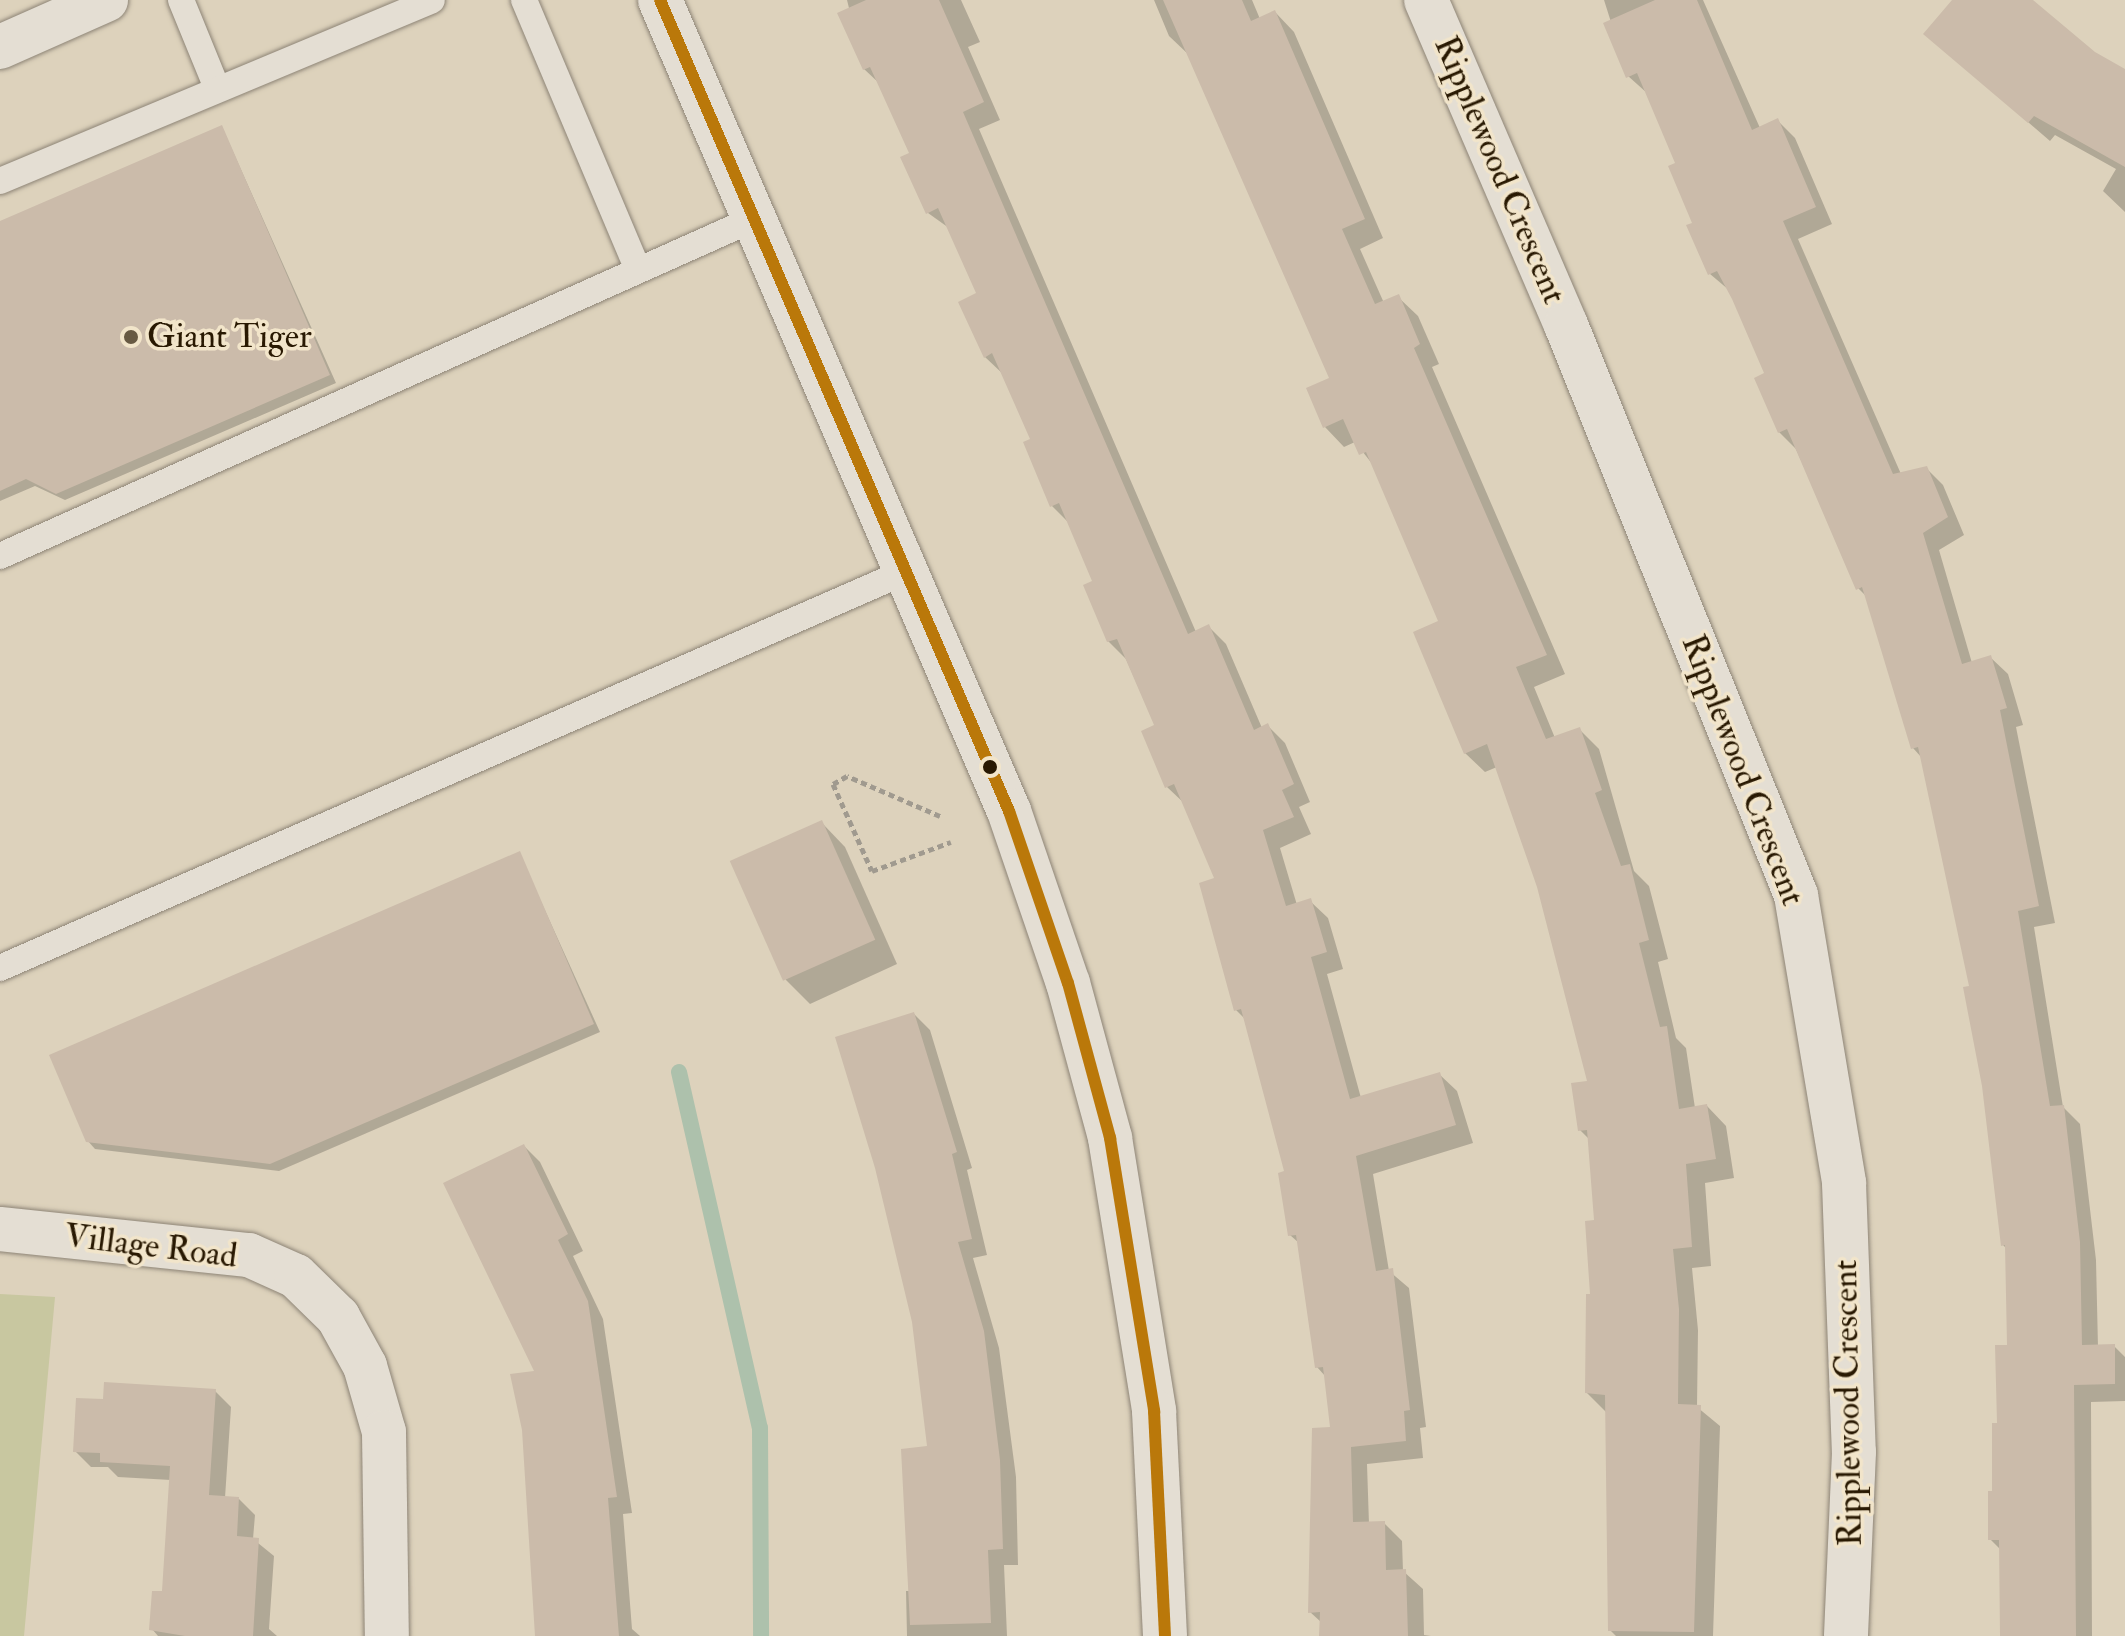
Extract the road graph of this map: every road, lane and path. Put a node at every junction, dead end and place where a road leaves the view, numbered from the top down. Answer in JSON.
{"nodes":[{"id":1,"x":106,"y":0,"type":"edge"},
{"id":2,"x":181,"y":0,"type":"edge"},
{"id":3,"x":432,"y":0,"type":"edge"},
{"id":4,"x":524,"y":0,"type":"edge"},
{"id":5,"x":660,"y":0,"type":"edge"},
{"id":6,"x":1426,"y":0,"type":"edge"},
{"id":7,"x":0,"y":47,"type":"edge"},
{"id":8,"x":217,"y":88,"type":"junction"},
{"id":9,"x":0,"y":181,"type":"edge"},
{"id":10,"x":751,"y":220,"type":"junction"},
{"id":11,"x":638,"y":270,"type":"junction"},
{"id":12,"x":0,"y":556,"type":"edge"},
{"id":13,"x":907,"y":571,"type":"junction"},
{"id":14,"x":940,"y":816,"type":"dead end"},
{"id":15,"x":951,"y":842,"type":"dead end"},
{"id":16,"x":0,"y":968,"type":"edge"},
{"id":17,"x":0,"y":1229,"type":"edge"},
{"id":18,"x":387,"y":1636,"type":"edge"},
{"id":19,"x":1165,"y":1636,"type":"edge"},
{"id":20,"x":1846,"y":1636,"type":"edge"}],
"edges":[{"from":1,"to":7,"type":"street"},
{"from":2,"to":8,"type":"lane"},
{"from":3,"to":8,"type":"lane"},
{"from":4,"to":11,"type":"lane"},
{"from":5,"to":10,"type":"street"},
{"from":6,"to":20,"type":"street","name":"Ripplewood Crescent"},
{"from":8,"to":9,"type":"lane"},
{"from":10,"to":11,"type":"lane"},
{"from":10,"to":13,"type":"street"},
{"from":11,"to":12,"type":"lane"},
{"from":13,"to":16,"type":"lane"},
{"from":13,"to":19,"type":"street"},
{"from":14,"to":15,"type":"path"},
{"from":17,"to":18,"type":"street","name":"Village Road"}]}
